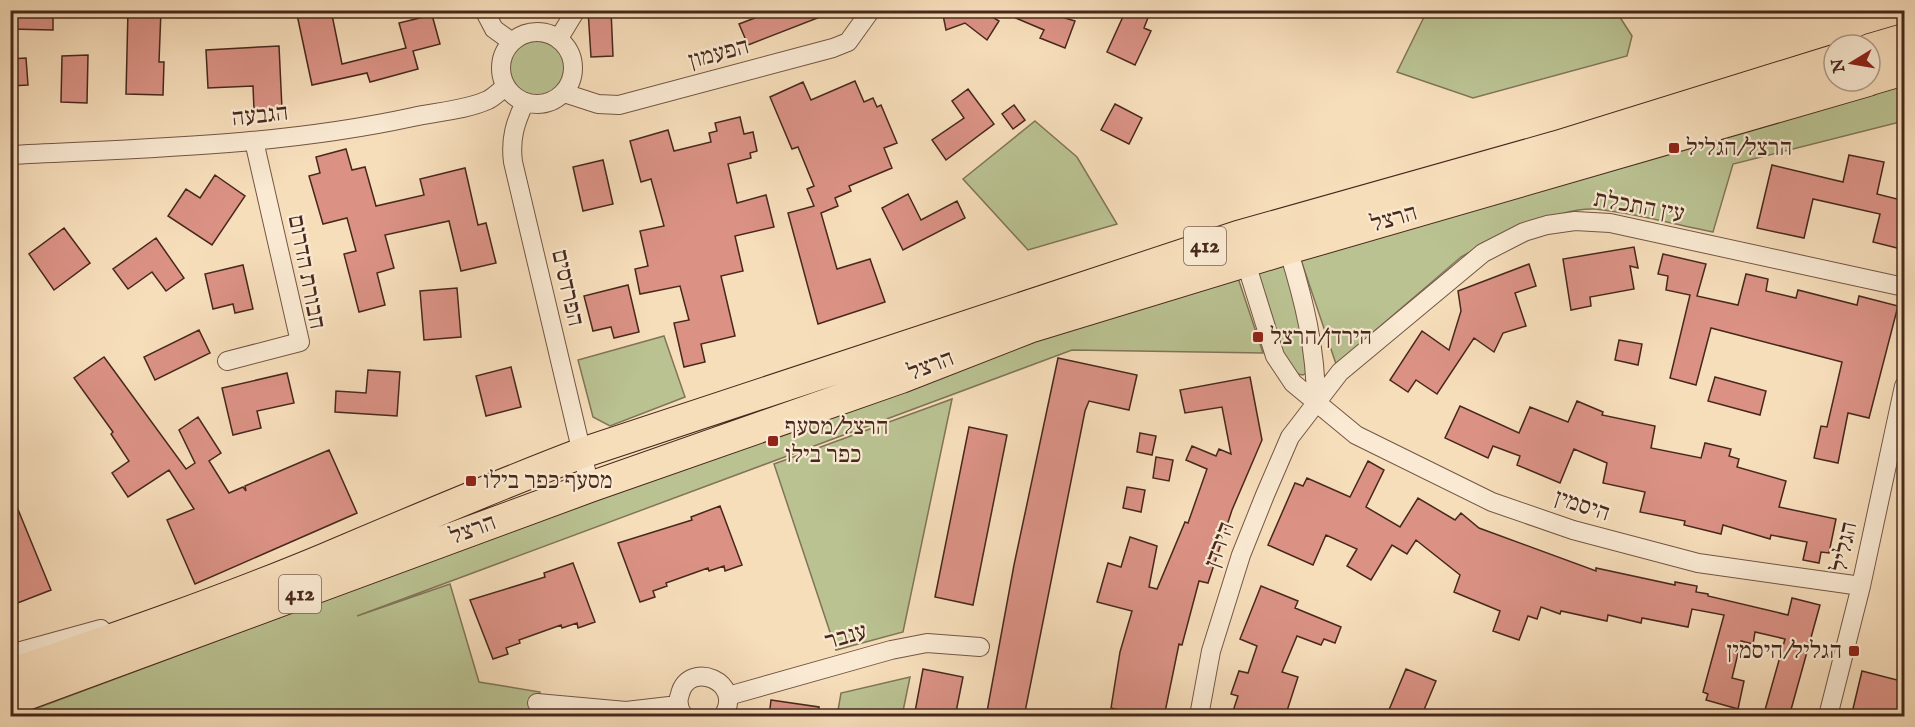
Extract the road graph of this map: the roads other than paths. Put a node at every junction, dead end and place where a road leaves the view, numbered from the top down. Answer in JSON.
{"nodes":[{"id":1,"x":484,"y":10,"type":"edge"},
{"id":2,"x":576,"y":10,"type":"edge"},
{"id":3,"x":871,"y":10,"type":"edge"},
{"id":4,"x":559,"y":38,"type":"junction"},
{"id":5,"x":1905,"y":39,"type":"edge"},
{"id":6,"x":512,"y":42,"type":"junction"},
{"id":7,"x":1882,"y":46,"type":"edge"},
{"id":8,"x":1822,"y":64,"type":"edge"},
{"id":9,"x":1905,"y":70,"type":"edge"},
{"id":10,"x":1882,"y":77,"type":"edge"},
{"id":11,"x":506,"y":86,"type":"junction"},
{"id":12,"x":564,"y":93,"type":"junction"},
{"id":13,"x":1828,"y":93,"type":"edge"},
{"id":14,"x":525,"y":102,"type":"junction"},
{"id":15,"x":254,"y":141,"type":"junction"},
{"id":16,"x":10,"y":155,"type":"edge"},
{"id":17,"x":1288,"y":249,"type":"junction"},
{"id":18,"x":1246,"y":263,"type":"junction"},
{"id":19,"x":1905,"y":286,"type":"edge"},
{"id":20,"x":227,"y":360,"type":"dead end"},
{"id":21,"x":1905,"y":386,"type":"edge"},
{"id":22,"x":1316,"y":402,"type":"junction"},
{"id":23,"x":582,"y":453,"type":"junction"},
{"id":24,"x":590,"y":487,"type":"junction"},
{"id":25,"x":1861,"y":586,"type":"junction"},
{"id":26,"x":154,"y":624,"type":"junction"},
{"id":27,"x":980,"y":647,"type":"dead end"},
{"id":28,"x":10,"y":654,"type":"edge"},
{"id":29,"x":10,"y":674,"type":"edge"},
{"id":30,"x":728,"y":696,"type":"junction"},
{"id":31,"x":10,"y":701,"type":"edge"},
{"id":32,"x":537,"y":703,"type":"dead end"},
{"id":33,"x":681,"y":711,"type":"edge"},
{"id":34,"x":723,"y":717,"type":"edge"},
{"id":35,"x":1199,"y":717,"type":"edge"},
{"id":36,"x":1828,"y":717,"type":"edge"}],
"edges":[{"from":1,"to":6,"type":"street"},
{"from":2,"to":4,"type":"street"},
{"from":3,"to":12,"type":"street","name":"הפעמון"},
{"from":4,"to":6,"type":"street"},
{"from":4,"to":12,"type":"street"},
{"from":5,"to":7,"type":"main road"},
{"from":6,"to":11,"type":"street"},
{"from":8,"to":23,"type":"main road","name":"הרצל","number":"412"},
{"from":9,"to":10,"type":"main road","name":"הרצל","number":"412"},
{"from":11,"to":14,"type":"street"},
{"from":11,"to":15,"type":"street","name":"הגבעה"},
{"from":12,"to":14,"type":"street"},
{"from":13,"to":17,"type":"main road","name":"הרצל","number":"412"},
{"from":14,"to":23,"type":"street","name":"הפרדסים"},
{"from":15,"to":16,"type":"street","name":"הגבעה"},
{"from":15,"to":20,"type":"street","name":"חבורת הדרום"},
{"from":17,"to":18,"type":"main road","name":"הרצל","number":"412"},
{"from":17,"to":22,"type":"street"},
{"from":18,"to":22,"type":"street","name":"היסמין"},
{"from":18,"to":24,"type":"main road","name":"הרצל","number":"412"},
{"from":19,"to":22,"type":"street","name":"עין התכלת"},
{"from":21,"to":25,"type":"street","name":"הגליל"},
{"from":22,"to":25,"type":"street","name":"היסמין"},
{"from":22,"to":35,"type":"street","name":"הירדן"},
{"from":23,"to":24,"type":"street","name":"הפרדסים"},
{"from":23,"to":26,"type":"main road","name":"הרצל","number":"412"},
{"from":24,"to":31,"type":"main road","name":"הרצל","number":"412"},
{"from":25,"to":36,"type":"street","name":"הגליל"},
{"from":26,"to":28,"type":"street"},
{"from":26,"to":29,"type":"main road","name":"הרצל","number":"412"},
{"from":27,"to":30,"type":"street","name":"ענבר"},
{"from":30,"to":33,"type":"street"},
{"from":30,"to":34,"type":"street"},
{"from":32,"to":33,"type":"street"}]}
